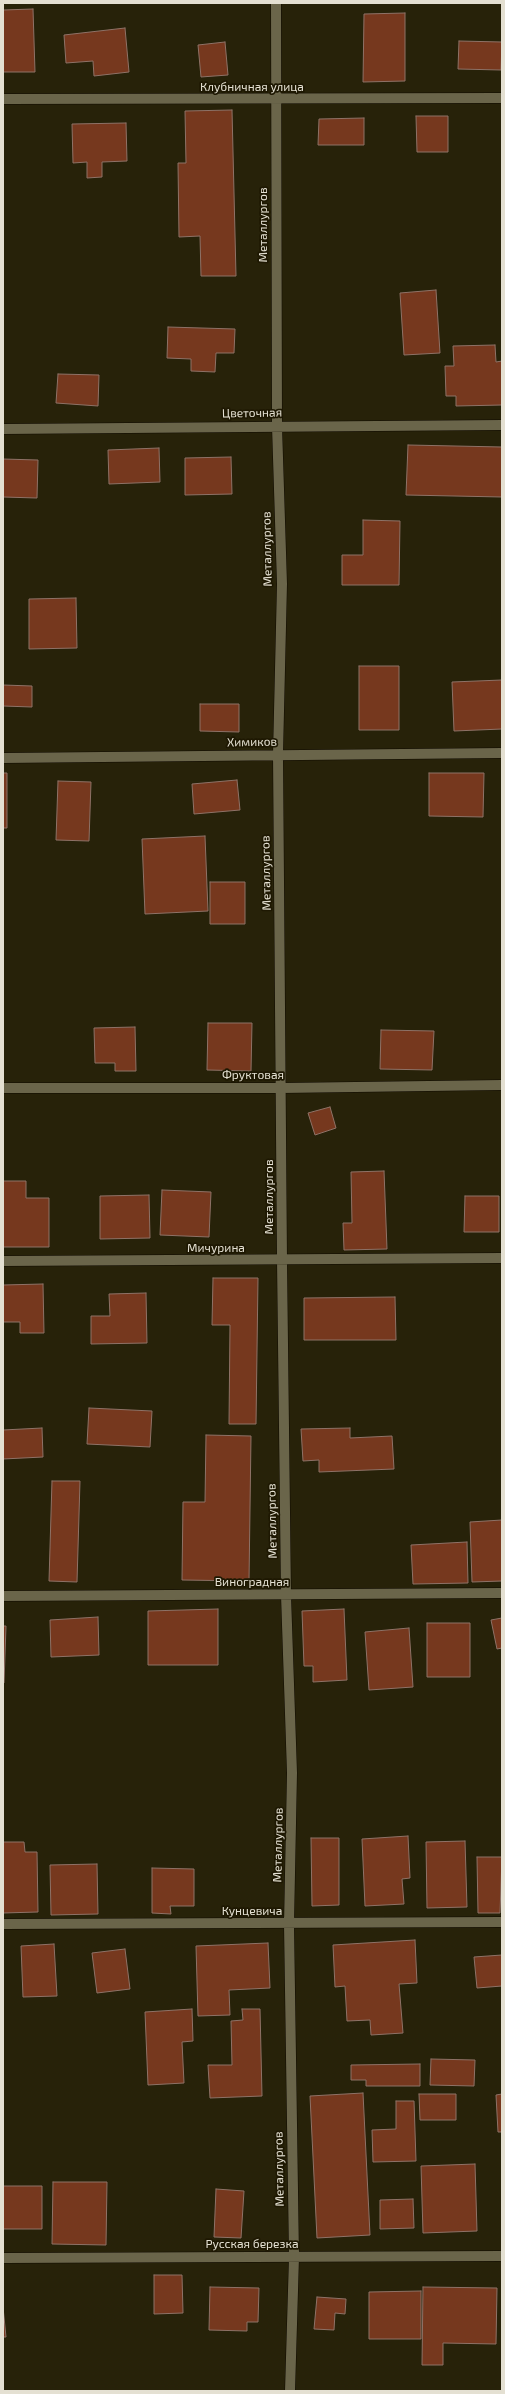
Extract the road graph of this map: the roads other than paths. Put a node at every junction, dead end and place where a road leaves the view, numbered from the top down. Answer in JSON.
{"nodes":[{"id":1,"x":276,"y":3,"type":"edge"},
{"id":2,"x":502,"y":98,"type":"edge"},
{"id":3,"x":3,"y":100,"type":"edge"},
{"id":4,"x":276,"y":100,"type":"junction"},
{"id":5,"x":502,"y":425,"type":"edge"},
{"id":6,"x":277,"y":426,"type":"junction"},
{"id":7,"x":3,"y":429,"type":"edge"},
{"id":8,"x":502,"y":753,"type":"edge"},
{"id":9,"x":278,"y":754,"type":"junction"},
{"id":10,"x":3,"y":758,"type":"edge"},
{"id":11,"x":502,"y":1085,"type":"edge"},
{"id":12,"x":3,"y":1088,"type":"edge"},
{"id":13,"x":282,"y":1088,"type":"junction"},
{"id":14,"x":502,"y":1258,"type":"edge"},
{"id":15,"x":282,"y":1260,"type":"junction"},
{"id":16,"x":3,"y":1262,"type":"edge"},
{"id":17,"x":502,"y":1593,"type":"edge"},
{"id":18,"x":286,"y":1595,"type":"junction"},
{"id":19,"x":3,"y":1596,"type":"edge"},
{"id":20,"x":502,"y":1922,"type":"edge"},
{"id":21,"x":3,"y":1924,"type":"edge"},
{"id":22,"x":289,"y":1924,"type":"junction"},
{"id":23,"x":502,"y":2256,"type":"edge"},
{"id":24,"x":294,"y":2257,"type":"junction"},
{"id":25,"x":3,"y":2258,"type":"edge"},
{"id":26,"x":290,"y":2391,"type":"edge"}],
"edges":[{"from":1,"to":4,"type":"street","name":"Металлургов"},
{"from":2,"to":4,"type":"street","name":"Клубничная улица"},
{"from":3,"to":4,"type":"street","name":"Клубничная улица"},
{"from":4,"to":6,"type":"street","name":"Металлургов"},
{"from":5,"to":6,"type":"street","name":"Цветочная"},
{"from":6,"to":7,"type":"street","name":"Цветочная"},
{"from":6,"to":9,"type":"street","name":"Металлургов"},
{"from":8,"to":9,"type":"street","name":"Химиков"},
{"from":9,"to":10,"type":"street","name":"Химиков"},
{"from":9,"to":13,"type":"street","name":"Металлургов"},
{"from":11,"to":13,"type":"street","name":"Фруктовая"},
{"from":12,"to":13,"type":"street","name":"Фруктовая"},
{"from":13,"to":15,"type":"street","name":"Металлургов"},
{"from":14,"to":15,"type":"street","name":"Мичурина"},
{"from":15,"to":16,"type":"street","name":"Мичурина"},
{"from":15,"to":18,"type":"street","name":"Металлургов"},
{"from":17,"to":18,"type":"street","name":"Виноградная"},
{"from":18,"to":19,"type":"street","name":"Виноградная"},
{"from":18,"to":22,"type":"street","name":"Металлургов"},
{"from":20,"to":22,"type":"street","name":"Кунцевича"},
{"from":21,"to":22,"type":"street","name":"Кунцевича"},
{"from":22,"to":24,"type":"street","name":"Металлургов"},
{"from":23,"to":24,"type":"street","name":"Русская березка"},
{"from":24,"to":25,"type":"street","name":"Русская березка"},
{"from":24,"to":26,"type":"street","name":"Металлургов"}]}
